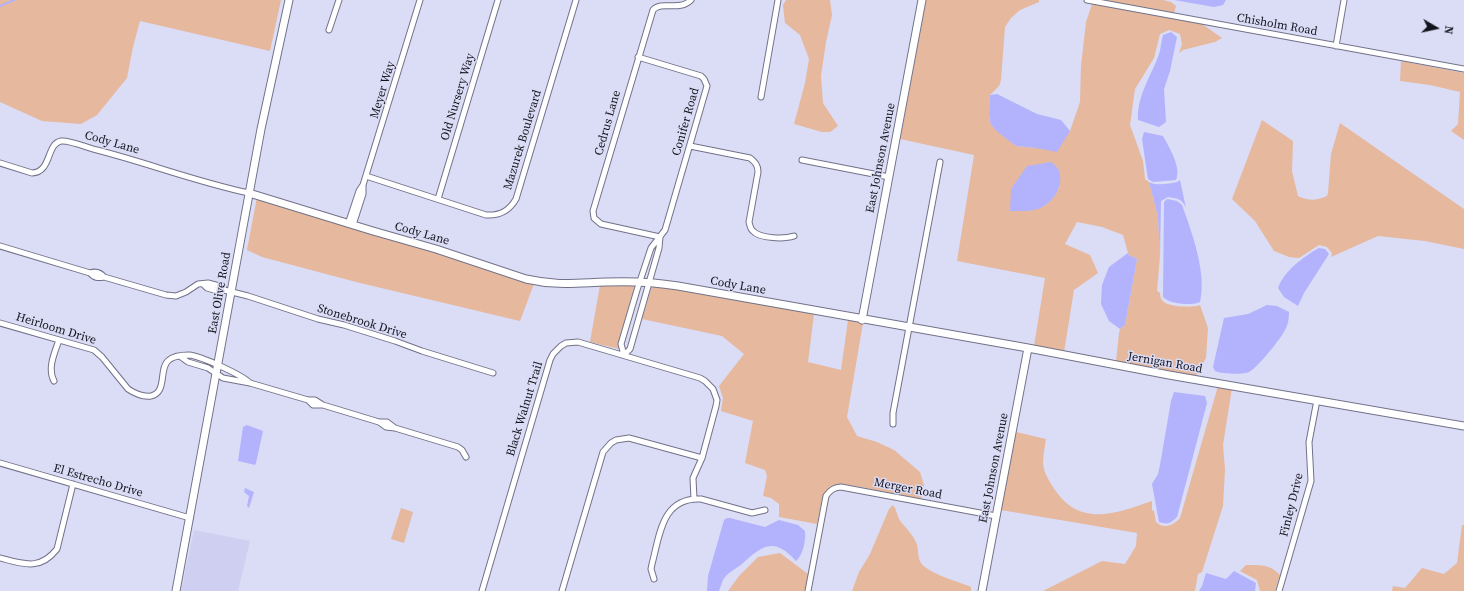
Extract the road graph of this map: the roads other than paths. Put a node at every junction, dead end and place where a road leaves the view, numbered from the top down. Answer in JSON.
{"nodes":[{"id":1,"x":289,"y":0,"type":"edge"},
{"id":2,"x":339,"y":0,"type":"edge"},
{"id":3,"x":420,"y":0,"type":"edge"},
{"id":4,"x":498,"y":0,"type":"edge"},
{"id":5,"x":576,"y":0,"type":"edge"},
{"id":6,"x":691,"y":0,"type":"edge"},
{"id":7,"x":778,"y":0,"type":"edge"},
{"id":8,"x":922,"y":0,"type":"edge"},
{"id":9,"x":1087,"y":0,"type":"edge"},
{"id":10,"x":1344,"y":0,"type":"edge"},
{"id":11,"x":329,"y":30,"type":"dead end"},
{"id":12,"x":1336,"y":46,"type":"junction"},
{"id":13,"x":638,"y":57,"type":"junction"},
{"id":14,"x":1464,"y":69,"type":"edge"},
{"id":15,"x":761,"y":96,"type":"dead end"},
{"id":16,"x":690,"y":146,"type":"junction"},
{"id":17,"x":802,"y":160,"type":"dead end"},
{"id":18,"x":940,"y":162,"type":"dead end"},
{"id":19,"x":0,"y":163,"type":"edge"},
{"id":20,"x":366,"y":176,"type":"junction"},
{"id":21,"x":889,"y":177,"type":"junction"},
{"id":22,"x":249,"y":193,"type":"junction"},
{"id":23,"x":438,"y":199,"type":"junction"},
{"id":24,"x":351,"y":224,"type":"junction"},
{"id":25,"x":794,"y":236,"type":"dead end"},
{"id":26,"x":660,"y":237,"type":"junction"},
{"id":27,"x":0,"y":246,"type":"edge"},
{"id":28,"x":640,"y":282,"type":"junction"},
{"id":29,"x":649,"y":283,"type":"junction"},
{"id":30,"x":228,"y":291,"type":"junction"},
{"id":31,"x":862,"y":320,"type":"junction"},
{"id":32,"x":0,"y":323,"type":"edge"},
{"id":33,"x":910,"y":328,"type":"junction"},
{"id":34,"x":59,"y":340,"type":"junction"},
{"id":35,"x":1028,"y":348,"type":"junction"},
{"id":36,"x":624,"y":355,"type":"junction"},
{"id":37,"x":181,"y":357,"type":"junction"},
{"id":38,"x":218,"y":365,"type":"junction"},
{"id":39,"x":216,"y":374,"type":"junction"},
{"id":40,"x":493,"y":374,"type":"dead end"},
{"id":41,"x":54,"y":381,"type":"dead end"},
{"id":42,"x":250,"y":383,"type":"junction"},
{"id":43,"x":1317,"y":400,"type":"junction"},
{"id":44,"x":893,"y":424,"type":"dead end"},
{"id":45,"x":1464,"y":426,"type":"edge"},
{"id":46,"x":466,"y":457,"type":"dead end"},
{"id":47,"x":702,"y":458,"type":"junction"},
{"id":48,"x":0,"y":463,"type":"edge"},
{"id":49,"x":73,"y":484,"type":"junction"},
{"id":50,"x":694,"y":499,"type":"junction"},
{"id":51,"x":765,"y":510,"type":"dead end"},
{"id":52,"x":996,"y":516,"type":"junction"},
{"id":53,"x":190,"y":518,"type":"junction"},
{"id":54,"x":0,"y":558,"type":"edge"},
{"id":55,"x":654,"y":579,"type":"dead end"},
{"id":56,"x":176,"y":591,"type":"edge"},
{"id":57,"x":482,"y":591,"type":"edge"},
{"id":58,"x":562,"y":591,"type":"edge"},
{"id":59,"x":808,"y":591,"type":"edge"},
{"id":60,"x":982,"y":591,"type":"edge"},
{"id":61,"x":1279,"y":591,"type":"edge"}],
"edges":[{"from":1,"to":22,"type":"street","name":"East Olive Road"},
{"from":2,"to":11,"type":"street"},
{"from":3,"to":20,"type":"street","name":"Meyer Way"},
{"from":4,"to":23,"type":"street","name":"Old Nursery Way"},
{"from":5,"to":23,"type":"street","name":"Mazurek Boulevard"},
{"from":6,"to":13,"type":"street","name":"Cedrus Lane"},
{"from":7,"to":15,"type":"street"},
{"from":8,"to":21,"type":"street","name":"East Johnson Avenue"},
{"from":9,"to":12,"type":"street","name":"Chisholm Road"},
{"from":10,"to":12,"type":"street"},
{"from":12,"to":14,"type":"street","name":"Chisholm Road"},
{"from":13,"to":16,"type":"street","name":"Conifer Road"},
{"from":13,"to":26,"type":"street","name":"Cedrus Lane"},
{"from":16,"to":25,"type":"street"},
{"from":16,"to":26,"type":"street","name":"Conifer Road"},
{"from":17,"to":21,"type":"street"},
{"from":18,"to":33,"type":"street"},
{"from":19,"to":22,"type":"street","name":"Cody Lane"},
{"from":20,"to":23,"type":"street","name":"Mazurek Boulevard"},
{"from":20,"to":24,"type":"street","name":"Meyer Way"},
{"from":21,"to":31,"type":"street","name":"East Johnson Avenue"},
{"from":22,"to":24,"type":"street","name":"Cody Lane"},
{"from":22,"to":30,"type":"street","name":"East Olive Road"},
{"from":24,"to":28,"type":"street","name":"Cody Lane"},
{"from":26,"to":28,"type":"street","name":"Conifer Road"},
{"from":26,"to":29,"type":"street","name":"Conifer Road"},
{"from":27,"to":30,"type":"street","name":"Stonebrook Drive"},
{"from":28,"to":29,"type":"street","name":"Cody Lane"},
{"from":28,"to":36,"type":"street","name":"Conifer Road"},
{"from":29,"to":31,"type":"street","name":"Cody Lane"},
{"from":29,"to":36,"type":"street","name":"Conifer Road"},
{"from":30,"to":38,"type":"street","name":"East Olive Road"},
{"from":30,"to":40,"type":"street","name":"Stonebrook Drive"},
{"from":31,"to":33,"type":"street","name":"Jernigan Road"},
{"from":32,"to":34,"type":"street","name":"Heirloom Drive"},
{"from":33,"to":35,"type":"street","name":"Jernigan Road"},
{"from":33,"to":44,"type":"street"},
{"from":34,"to":37,"type":"street","name":"Heirloom Drive"},
{"from":34,"to":41,"type":"street"},
{"from":35,"to":43,"type":"street","name":"Jernigan Road"},
{"from":35,"to":52,"type":"street","name":"East Johnson Avenue"},
{"from":36,"to":47,"type":"street","name":"Black Walnut Trail"},
{"from":36,"to":57,"type":"street","name":"Black Walnut Trail"},
{"from":37,"to":38,"type":"street"},
{"from":37,"to":39,"type":"street"},
{"from":38,"to":39,"type":"street","name":"East Olive Road"},
{"from":38,"to":42,"type":"street"},
{"from":39,"to":42,"type":"street"},
{"from":39,"to":53,"type":"street","name":"East Olive Road"},
{"from":42,"to":46,"type":"street"},
{"from":43,"to":45,"type":"street","name":"Jernigan Road"},
{"from":43,"to":61,"type":"street","name":"Finley Drive"},
{"from":47,"to":50,"type":"street","name":"Black Walnut Trail"},
{"from":47,"to":58,"type":"street"},
{"from":48,"to":49,"type":"street","name":"El Estrecho Drive"},
{"from":49,"to":53,"type":"street","name":"El Estrecho Drive"},
{"from":49,"to":54,"type":"street"},
{"from":50,"to":51,"type":"street"},
{"from":50,"to":55,"type":"street"},
{"from":52,"to":59,"type":"street","name":"Merger Road"},
{"from":52,"to":60,"type":"street","name":"East Johnson Avenue"},
{"from":53,"to":56,"type":"street","name":"East Olive Road"}]}
